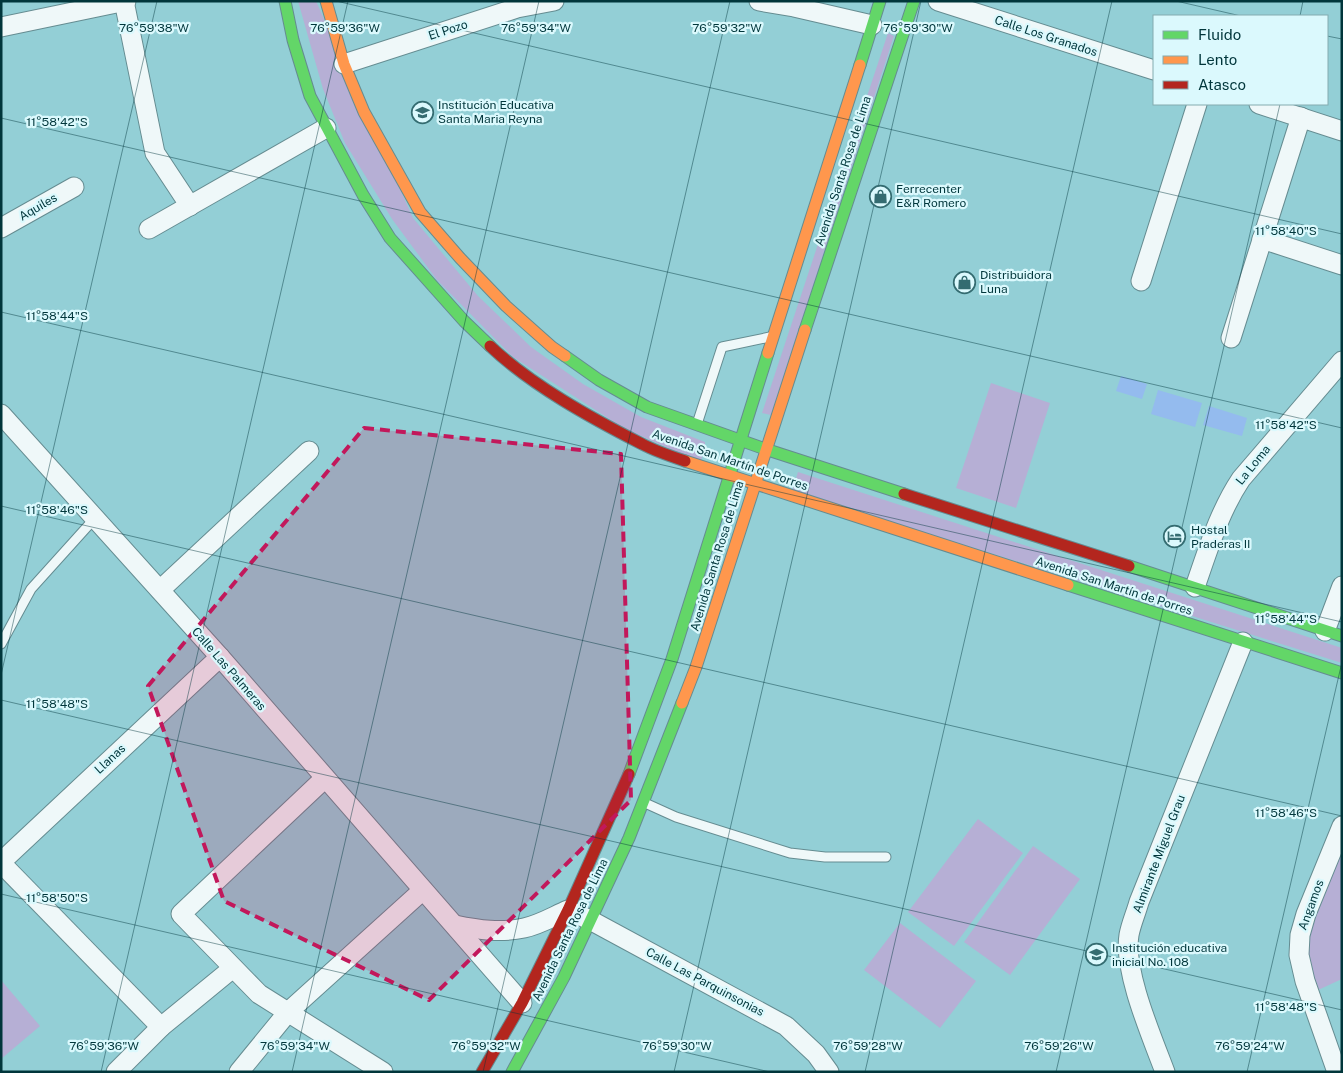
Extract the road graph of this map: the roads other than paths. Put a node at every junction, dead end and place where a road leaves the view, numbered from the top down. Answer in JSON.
{"nodes":[{"id":1,"x":125,"y":1,"type":"edge"},
{"id":2,"x":285,"y":1,"type":"edge"},
{"id":3,"x":326,"y":1,"type":"edge"},
{"id":4,"x":554,"y":1,"type":"edge"},
{"id":5,"x":759,"y":1,"type":"edge"},
{"id":6,"x":880,"y":1,"type":"edge"},
{"id":7,"x":914,"y":1,"type":"edge"},
{"id":8,"x":938,"y":1,"type":"edge"},
{"id":9,"x":872,"y":25,"type":"junction"},
{"id":10,"x":1,"y":27,"type":"edge"},
{"id":11,"x":344,"y":64,"type":"junction"},
{"id":12,"x":1153,"y":70,"type":"edge"},
{"id":13,"x":1197,"y":105,"type":"edge"},
{"id":14,"x":1262,"y":105,"type":"edge"},
{"id":15,"x":1301,"y":117,"type":"junction"},
{"id":16,"x":326,"y":128,"type":"junction"},
{"id":17,"x":1342,"y":131,"type":"edge"},
{"id":18,"x":74,"y":187,"type":"dead end"},
{"id":19,"x":190,"y":206,"type":"junction"},
{"id":20,"x":1,"y":228,"type":"edge"},
{"id":21,"x":149,"y":229,"type":"dead end"},
{"id":22,"x":1262,"y":239,"type":"junction"},
{"id":23,"x":1342,"y":265,"type":"edge"},
{"id":24,"x":1141,"y":281,"type":"dead end"},
{"id":25,"x":773,"y":337,"type":"junction"},
{"id":26,"x":1231,"y":338,"type":"dead end"},
{"id":27,"x":1342,"y":360,"type":"edge"},
{"id":28,"x":1,"y":414,"type":"edge"},
{"id":29,"x":697,"y":425,"type":"junction"},
{"id":30,"x":740,"y":440,"type":"junction"},
{"id":31,"x":765,"y":449,"type":"junction"},
{"id":32,"x":309,"y":451,"type":"dead end"},
{"id":33,"x":730,"y":477,"type":"junction"},
{"id":34,"x":754,"y":484,"type":"junction"},
{"id":35,"x":95,"y":518,"type":"junction"},
{"id":36,"x":1342,"y":586,"type":"edge"},
{"id":37,"x":1195,"y":587,"type":"junction"},
{"id":38,"x":160,"y":590,"type":"junction"},
{"id":39,"x":1333,"y":633,"type":"edge"},
{"id":40,"x":1243,"y":642,"type":"junction"},
{"id":41,"x":1,"y":644,"type":"edge"},
{"id":42,"x":220,"y":657,"type":"junction"},
{"id":43,"x":1342,"y":673,"type":"edge"},
{"id":44,"x":325,"y":778,"type":"junction"},
{"id":45,"x":643,"y":802,"type":"junction"},
{"id":46,"x":1341,"y":827,"type":"edge"},
{"id":47,"x":886,"y":857,"type":"dead end"},
{"id":48,"x":1,"y":863,"type":"edge"},
{"id":49,"x":423,"y":890,"type":"junction"},
{"id":50,"x":568,"y":910,"type":"junction"},
{"id":51,"x":590,"y":920,"type":"junction"},
{"id":52,"x":455,"y":925,"type":"junction"},
{"id":53,"x":233,"y":968,"type":"junction"},
{"id":54,"x":522,"y":1003,"type":"junction"},
{"id":55,"x":288,"y":1012,"type":"junction"},
{"id":56,"x":161,"y":1027,"type":"junction"},
{"id":57,"x":116,"y":1072,"type":"edge"},
{"id":58,"x":239,"y":1072,"type":"edge"},
{"id":59,"x":383,"y":1072,"type":"edge"},
{"id":60,"x":482,"y":1072,"type":"edge"},
{"id":61,"x":512,"y":1072,"type":"edge"},
{"id":62,"x":829,"y":1072,"type":"edge"},
{"id":63,"x":1165,"y":1072,"type":"edge"},
{"id":64,"x":1337,"y":1072,"type":"edge"}],
"edges":[{"from":1,"to":10,"type":"street"},
{"from":1,"to":19,"type":"street"},
{"from":2,"to":16,"type":"main road","name":"Avenida San Martín de Porres"},
{"from":3,"to":11,"type":"main road","name":"Avenida San Martín de Porres"},
{"from":4,"to":11,"type":"street","name":"El Pozo"},
{"from":5,"to":9,"type":"street"},
{"from":6,"to":9,"type":"main road","name":"Avenida Santa Rosa de Lima"},
{"from":7,"to":31,"type":"main road","name":"Avenida Santa Rosa de Lima"},
{"from":8,"to":12,"type":"street","name":"Calle Los Granados"},
{"from":9,"to":25,"type":"main road","name":"Avenida Santa Rosa de Lima"},
{"from":11,"to":29,"type":"main road","name":"Avenida San Martín de Porres"},
{"from":13,"to":24,"type":"street"},
{"from":14,"to":15,"type":"street"},
{"from":15,"to":17,"type":"street"},
{"from":15,"to":22,"type":"street"},
{"from":16,"to":19,"type":"street"},
{"from":16,"to":33,"type":"main road","name":"Avenida San Martín de Porres"},
{"from":18,"to":20,"type":"street","name":"Aquiles"},
{"from":19,"to":21,"type":"street"},
{"from":22,"to":23,"type":"street"},
{"from":22,"to":26,"type":"street"},
{"from":25,"to":29,"type":"lane"},
{"from":25,"to":30,"type":"main road","name":"Avenida Santa Rosa de Lima"},
{"from":27,"to":37,"type":"street","name":"La Loma"},
{"from":28,"to":35,"type":"street","name":"Calle Las Palmeras"},
{"from":29,"to":30,"type":"main road","name":"Avenida San Martín de Porres"},
{"from":30,"to":31,"type":"main road","name":"Avenida San Martín de Porres"},
{"from":30,"to":33,"type":"main road","name":"Avenida Santa Rosa de Lima"},
{"from":31,"to":34,"type":"main road","name":"Avenida Santa Rosa de Lima"},
{"from":31,"to":37,"type":"main road","name":"Avenida San Martín de Porres"},
{"from":32,"to":38,"type":"street"},
{"from":33,"to":34,"type":"main road","name":"Avenida San Martín de Porres"},
{"from":33,"to":50,"type":"main road","name":"Avenida Santa Rosa de Lima"},
{"from":34,"to":40,"type":"main road","name":"Avenida San Martín de Porres"},
{"from":34,"to":45,"type":"main road","name":"Avenida Santa Rosa de Lima"},
{"from":35,"to":38,"type":"street","name":"Calle Las Palmeras"},
{"from":35,"to":41,"type":"lane"},
{"from":36,"to":39,"type":"street"},
{"from":37,"to":39,"type":"main road","name":"Avenida San Martín de Porres"},
{"from":38,"to":42,"type":"street","name":"Calle Las Palmeras"},
{"from":40,"to":43,"type":"main road","name":"Avenida San Martín de Porres"},
{"from":40,"to":63,"type":"street","name":"Almirante Miguel Grau"},
{"from":42,"to":44,"type":"street","name":"Calle Las Palmeras"},
{"from":42,"to":48,"type":"street","name":"Llanas"},
{"from":44,"to":49,"type":"street","name":"Calle Las Palmeras"},
{"from":44,"to":53,"type":"street"},
{"from":45,"to":47,"type":"lane"},
{"from":45,"to":51,"type":"main road","name":"Avenida Santa Rosa de Lima"},
{"from":46,"to":64,"type":"street","name":"Angamos"},
{"from":48,"to":56,"type":"street"},
{"from":49,"to":52,"type":"street","name":"Calle Las Palmeras"},
{"from":49,"to":55,"type":"street"},
{"from":50,"to":51,"type":"street","name":"Calle Las Parquinsonias"},
{"from":50,"to":52,"type":"street"},
{"from":50,"to":54,"type":"main road","name":"Avenida Santa Rosa de Lima"},
{"from":51,"to":61,"type":"main road","name":"Avenida Santa Rosa de Lima"},
{"from":51,"to":62,"type":"street","name":"Calle Las Parquinsonias"},
{"from":52,"to":54,"type":"street","name":"Calle Las Palmeras"},
{"from":53,"to":55,"type":"street"},
{"from":53,"to":56,"type":"street"},
{"from":54,"to":60,"type":"main road","name":"Avenida Santa Rosa de Lima"},
{"from":55,"to":58,"type":"street"},
{"from":55,"to":59,"type":"street"},
{"from":56,"to":57,"type":"street"}]}
